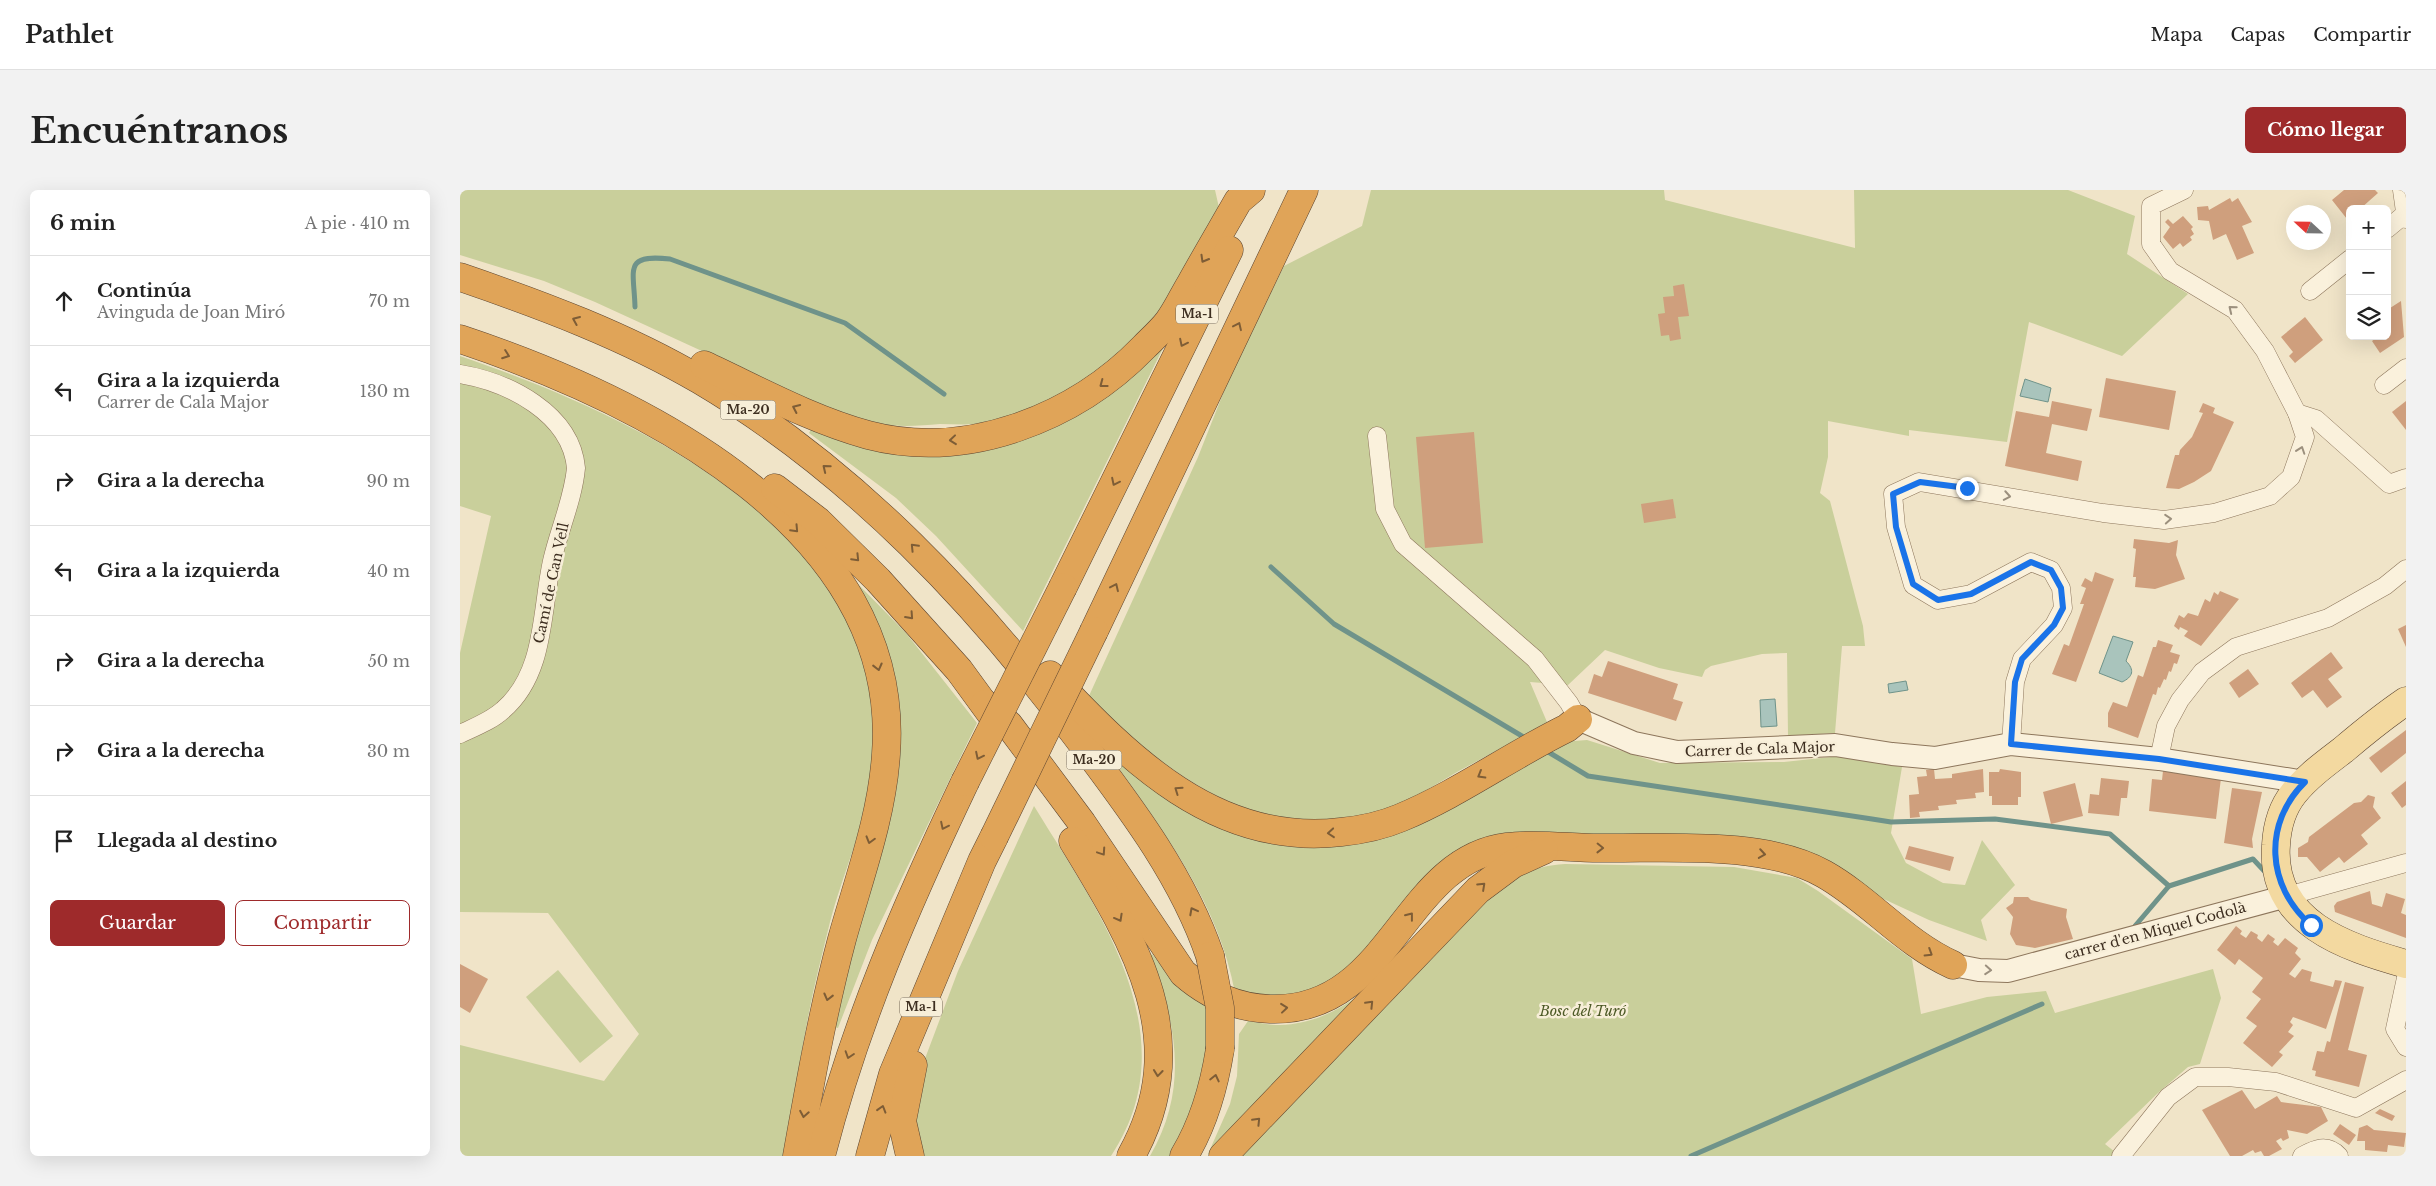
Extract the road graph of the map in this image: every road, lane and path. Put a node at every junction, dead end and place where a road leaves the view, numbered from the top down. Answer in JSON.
{"nodes":[{"id":1,"x":1251,"y":190,"type":"edge"},
{"id":2,"x":1259,"y":190,"type":"edge"},
{"id":3,"x":1304,"y":190,"type":"edge"},
{"id":4,"x":2184,"y":190,"type":"edge"},
{"id":5,"x":2402,"y":190,"type":"edge"},
{"id":6,"x":2405,"y":214,"type":"edge"},
{"id":7,"x":2406,"y":220,"type":"edge"},
{"id":8,"x":2391,"y":226,"type":"edge"},
{"id":9,"x":2346,"y":262,"type":"edge"},
{"id":10,"x":460,"y":277,"type":"edge"},
{"id":11,"x":2310,"y":290,"type":"dead end"},
{"id":12,"x":460,"y":339,"type":"edge"},
{"id":13,"x":621,"y":340,"type":"junction"},
{"id":14,"x":2406,"y":368,"type":"edge"},
{"id":15,"x":460,"y":374,"type":"edge"},
{"id":16,"x":2384,"y":385,"type":"dead end"},
{"id":17,"x":2297,"y":413,"type":"junction"},
{"id":18,"x":645,"y":416,"type":"junction"},
{"id":19,"x":1377,"y":436,"type":"dead end"},
{"id":20,"x":2406,"y":478,"type":"edge"},
{"id":21,"x":2406,"y":569,"type":"edge"},
{"id":22,"x":948,"y":582,"type":"junction"},
{"id":23,"x":2406,"y":701,"type":"edge"},
{"id":24,"x":985,"y":704,"type":"junction"},
{"id":25,"x":1578,"y":719,"type":"junction"},
{"id":26,"x":460,"y":734,"type":"edge"},
{"id":27,"x":2011,"y":744,"type":"junction"},
{"id":28,"x":2159,"y":759,"type":"junction"},
{"id":29,"x":2305,"y":782,"type":"junction"},
{"id":30,"x":1551,"y":848,"type":"junction"},
{"id":31,"x":982,"y":861,"type":"junction"},
{"id":32,"x":2406,"y":863,"type":"edge"},
{"id":33,"x":2287,"y":896,"type":"junction"},
{"id":34,"x":2406,"y":964,"type":"edge"},
{"id":35,"x":1952,"y":965,"type":"joint"},
{"id":36,"x":2406,"y":978,"type":"edge"},
{"id":37,"x":2406,"y":1047,"type":"edge"},
{"id":38,"x":2406,"y":1080,"type":"edge"},
{"id":39,"x":797,"y":1156,"type":"edge"},
{"id":40,"x":821,"y":1156,"type":"edge"},
{"id":41,"x":870,"y":1156,"type":"edge"},
{"id":42,"x":910,"y":1156,"type":"edge"},
{"id":43,"x":1131,"y":1156,"type":"edge"},
{"id":44,"x":1184,"y":1156,"type":"edge"},
{"id":45,"x":1223,"y":1156,"type":"edge"},
{"id":46,"x":2121,"y":1156,"type":"edge"},
{"id":47,"x":2302,"y":1156,"type":"edge"},
{"id":48,"x":2339,"y":1156,"type":"edge"}],
"edges":[{"from":1,"to":13,"type":"highway","one_way":true},
{"from":2,"to":40,"type":"highway","number":"Ma-1","one_way":true,"bridge":true},
{"from":31,"to":3,"type":"highway","number":"Ma-1","one_way":true,"bridge":true},
{"from":17,"to":4,"type":"street","one_way":true},
{"from":5,"to":6,"type":"street"},
{"from":6,"to":7,"type":"street"},
{"from":6,"to":8,"type":"street"},
{"from":9,"to":11,"type":"street"},
{"from":13,"to":10,"type":"highway","number":"Ma-20","one_way":true},
{"from":12,"to":18,"type":"highway","one_way":true},
{"from":22,"to":13,"type":"highway","number":"Ma-20","one_way":true},
{"from":14,"to":16,"type":"street"},
{"from":15,"to":26,"type":"street","name":"Camí de Can Vell"},
{"from":17,"to":20,"type":"street"},
{"from":27,"to":17,"type":"street","one_way":true},
{"from":18,"to":24,"type":"highway","one_way":true},
{"from":18,"to":39,"type":"highway","one_way":true},
{"from":19,"to":25,"type":"street"},
{"from":21,"to":28,"type":"street"},
{"from":25,"to":22,"type":"highway","one_way":true},
{"from":44,"to":22,"type":"highway","number":"Ma-20","one_way":true,"bridge":true},
{"from":23,"to":29,"type":"main road"},
{"from":24,"to":30,"type":"highway","one_way":true},
{"from":24,"to":43,"type":"highway","one_way":true},
{"from":25,"to":27,"type":"street","name":"Carrer de Cala Major"},
{"from":27,"to":28,"type":"street","name":"Carrer de Cala Major"},
{"from":28,"to":29,"type":"street","name":"Carrer de Cala Major"},
{"from":29,"to":33,"type":"main road"},
{"from":30,"to":35,"type":"highway","one_way":true},
{"from":45,"to":30,"type":"highway","one_way":true},
{"from":41,"to":31,"type":"highway","number":"Ma-1","one_way":true},
{"from":31,"to":42,"type":"highway"},
{"from":32,"to":33,"type":"street"},
{"from":33,"to":34,"type":"main road"},
{"from":35,"to":33,"type":"street","name":"carrer d'en Miquel Codolà","one_way":true},
{"from":36,"to":37,"type":"street"},
{"from":38,"to":46,"type":"street"},
{"from":47,"to":48,"type":"street"}]}
